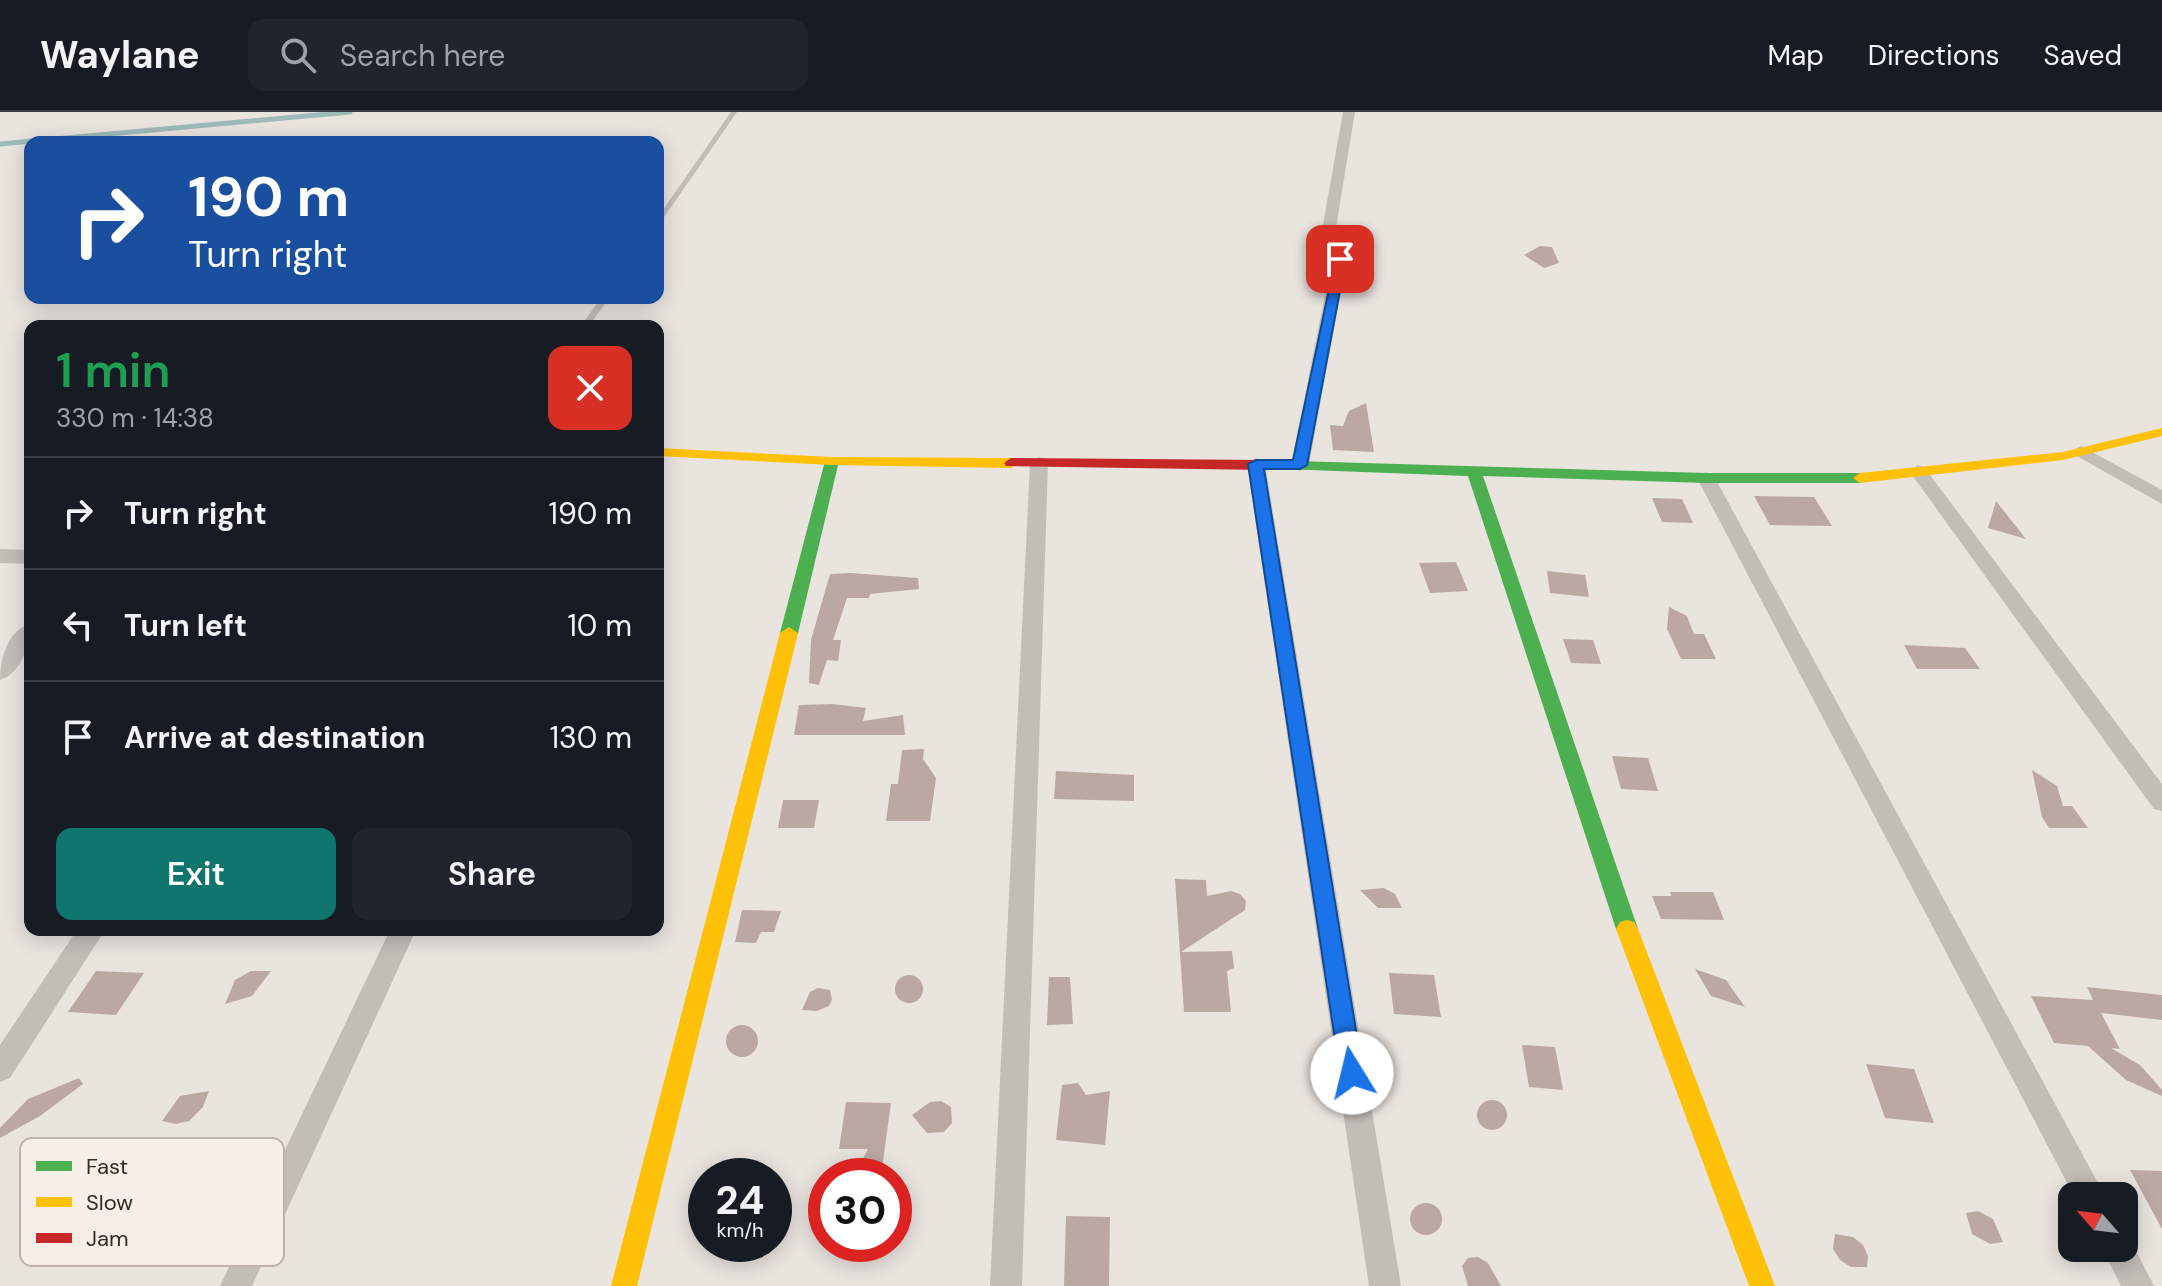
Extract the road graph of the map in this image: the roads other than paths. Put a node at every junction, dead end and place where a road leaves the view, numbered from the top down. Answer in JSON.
{"nodes":[{"id":1,"x":734,"y":112,"type":"edge"},
{"id":2,"x":1349,"y":112,"type":"edge"},
{"id":3,"x":664,"y":213,"type":"edge"},
{"id":4,"x":2162,"y":432,"type":"edge"},
{"id":5,"x":2081,"y":451,"type":"junction"},
{"id":6,"x":664,"y":452,"type":"edge"},
{"id":7,"x":832,"y":461,"type":"junction"},
{"id":8,"x":1039,"y":463,"type":"junction"},
{"id":9,"x":1256,"y":464,"type":"junction"},
{"id":10,"x":1300,"y":465,"type":"junction"},
{"id":11,"x":1474,"y":470,"type":"junction"},
{"id":12,"x":1918,"y":471,"type":"junction"},
{"id":13,"x":1706,"y":478,"type":"junction"},
{"id":14,"x":2162,"y":498,"type":"edge"},
{"id":15,"x":0,"y":556,"type":"edge"},
{"id":16,"x":24,"y":557,"type":"edge"},
{"id":17,"x":24,"y":639,"type":"edge"},
{"id":18,"x":0,"y":672,"type":"edge"},
{"id":19,"x":2162,"y":802,"type":"edge"},
{"id":20,"x":88,"y":936,"type":"edge"},
{"id":21,"x":400,"y":936,"type":"edge"},
{"id":22,"x":0,"y":1069,"type":"edge"},
{"id":23,"x":2083,"y":1182,"type":"edge"},
{"id":24,"x":284,"y":1184,"type":"edge"},
{"id":25,"x":2125,"y":1262,"type":"edge"},
{"id":26,"x":245,"y":1266,"type":"edge"},
{"id":27,"x":236,"y":1286,"type":"edge"},
{"id":28,"x":624,"y":1286,"type":"edge"},
{"id":29,"x":1006,"y":1286,"type":"edge"},
{"id":30,"x":1385,"y":1286,"type":"edge"},
{"id":31,"x":1762,"y":1286,"type":"edge"},
{"id":32,"x":2138,"y":1286,"type":"edge"}],
"edges":[{"from":1,"to":3,"type":"lane"},
{"from":2,"to":10,"type":"street"},
{"from":4,"to":5,"type":"street"},
{"from":5,"to":12,"type":"street"},
{"from":5,"to":14,"type":"street"},
{"from":6,"to":7,"type":"street"},
{"from":7,"to":8,"type":"street"},
{"from":7,"to":28,"type":"street"},
{"from":8,"to":9,"type":"street"},
{"from":8,"to":29,"type":"street"},
{"from":9,"to":10,"type":"street"},
{"from":9,"to":30,"type":"street"},
{"from":10,"to":11,"type":"street"},
{"from":11,"to":13,"type":"street"},
{"from":11,"to":31,"type":"street"},
{"from":12,"to":13,"type":"street"},
{"from":12,"to":19,"type":"street"},
{"from":13,"to":23,"type":"street"},
{"from":15,"to":16,"type":"street"},
{"from":17,"to":18,"type":"street"},
{"from":20,"to":22,"type":"street"},
{"from":21,"to":24,"type":"street"},
{"from":25,"to":32,"type":"street"},
{"from":26,"to":27,"type":"street"}]}
